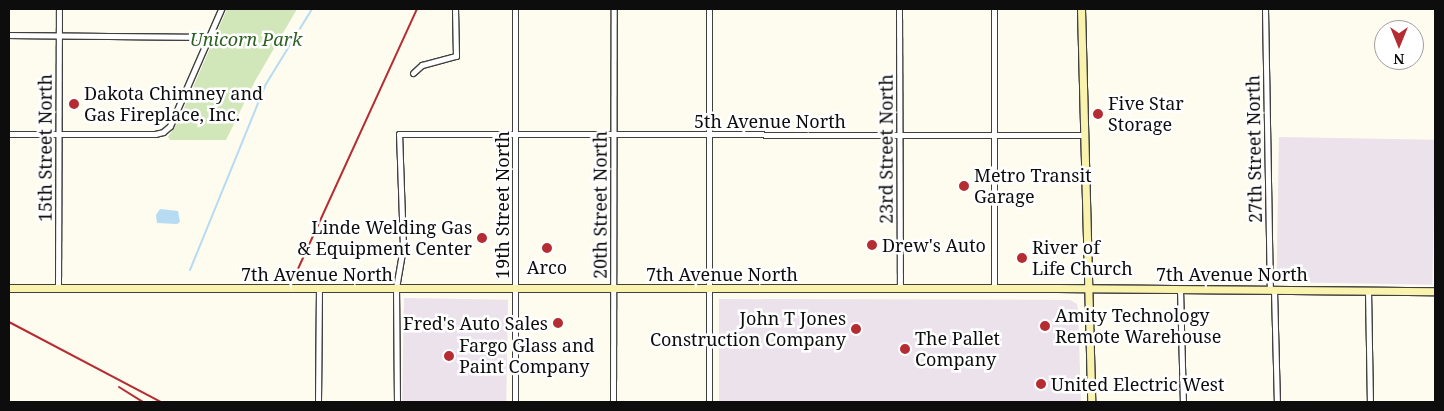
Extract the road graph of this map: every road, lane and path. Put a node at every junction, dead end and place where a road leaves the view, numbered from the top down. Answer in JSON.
{"nodes":[{"id":1,"x":59,"y":9,"type":"edge"},
{"id":2,"x":221,"y":9,"type":"edge"},
{"id":3,"x":455,"y":9,"type":"edge"},
{"id":4,"x":515,"y":9,"type":"edge"},
{"id":5,"x":614,"y":9,"type":"edge"},
{"id":6,"x":709,"y":9,"type":"edge"},
{"id":7,"x":899,"y":9,"type":"edge"},
{"id":8,"x":994,"y":9,"type":"edge"},
{"id":9,"x":1081,"y":9,"type":"edge"},
{"id":10,"x":1265,"y":9,"type":"edge"},
{"id":11,"x":9,"y":35,"type":"edge"},
{"id":12,"x":59,"y":36,"type":"junction"},
{"id":13,"x":209,"y":37,"type":"junction"},
{"id":14,"x":413,"y":73,"type":"dead end"},
{"id":15,"x":9,"y":134,"type":"edge"},
{"id":16,"x":58,"y":134,"type":"junction"},
{"id":17,"x":516,"y":134,"type":"junction"},
{"id":18,"x":613,"y":134,"type":"junction"},
{"id":19,"x":710,"y":134,"type":"junction"},
{"id":20,"x":900,"y":135,"type":"junction"},
{"id":21,"x":994,"y":135,"type":"junction"},
{"id":22,"x":1084,"y":135,"type":"junction"},
{"id":23,"x":9,"y":288,"type":"edge"},
{"id":24,"x":58,"y":288,"type":"junction"},
{"id":25,"x":396,"y":288,"type":"junction"},
{"id":26,"x":1088,"y":288,"type":"junction"},
{"id":27,"x":320,"y":289,"type":"junction"},
{"id":28,"x":516,"y":289,"type":"junction"},
{"id":29,"x":613,"y":289,"type":"junction"},
{"id":30,"x":710,"y":289,"type":"junction"},
{"id":31,"x":900,"y":289,"type":"junction"},
{"id":32,"x":994,"y":289,"type":"junction"},
{"id":33,"x":1180,"y":289,"type":"junction"},
{"id":34,"x":1272,"y":290,"type":"junction"},
{"id":35,"x":1368,"y":290,"type":"junction"},
{"id":36,"x":1435,"y":291,"type":"edge"},
{"id":37,"x":318,"y":402,"type":"edge"},
{"id":38,"x":397,"y":402,"type":"edge"},
{"id":39,"x":515,"y":402,"type":"edge"},
{"id":40,"x":613,"y":402,"type":"edge"},
{"id":41,"x":709,"y":402,"type":"edge"},
{"id":42,"x":1091,"y":402,"type":"edge"},
{"id":43,"x":1183,"y":402,"type":"edge"},
{"id":44,"x":1277,"y":402,"type":"edge"},
{"id":45,"x":1370,"y":402,"type":"edge"}],
"edges":[{"from":1,"to":12,"type":"street","name":"15th Street North"},
{"from":2,"to":13,"type":"street"},
{"from":3,"to":14,"type":"street"},
{"from":4,"to":17,"type":"street","name":"19th Street North"},
{"from":5,"to":18,"type":"street","name":"20th Street North"},
{"from":6,"to":19,"type":"street"},
{"from":7,"to":20,"type":"street","name":"23rd Street North"},
{"from":8,"to":21,"type":"street"},
{"from":9,"to":22,"type":"main road"},
{"from":10,"to":34,"type":"street","name":"27th Street North"},
{"from":11,"to":12,"type":"street"},
{"from":12,"to":13,"type":"street"},
{"from":12,"to":16,"type":"street","name":"15th Street North"},
{"from":13,"to":16,"type":"street"},
{"from":15,"to":16,"type":"street"},
{"from":16,"to":24,"type":"street","name":"15th Street North"},
{"from":17,"to":18,"type":"street","name":"5th Avenue North"},
{"from":17,"to":25,"type":"street","name":"5th Avenue North"},
{"from":17,"to":28,"type":"street","name":"19th Street North"},
{"from":18,"to":19,"type":"street","name":"5th Avenue North"},
{"from":18,"to":29,"type":"street","name":"20th Street North"},
{"from":19,"to":20,"type":"street","name":"5th Avenue North"},
{"from":19,"to":30,"type":"street"},
{"from":20,"to":21,"type":"street","name":"5th Avenue North"},
{"from":20,"to":31,"type":"street","name":"23rd Street North"},
{"from":21,"to":22,"type":"street","name":"5th Avenue North"},
{"from":21,"to":32,"type":"street"},
{"from":22,"to":26,"type":"main road"},
{"from":23,"to":24,"type":"main road","name":"7th Avenue North"},
{"from":24,"to":27,"type":"main road","name":"7th Avenue North"},
{"from":25,"to":27,"type":"main road","name":"7th Avenue North"},
{"from":25,"to":28,"type":"main road","name":"7th Avenue North"},
{"from":25,"to":38,"type":"street"},
{"from":26,"to":32,"type":"main road","name":"7th Avenue North"},
{"from":26,"to":33,"type":"main road","name":"7th Avenue North"},
{"from":26,"to":42,"type":"main road"},
{"from":27,"to":37,"type":"street"},
{"from":28,"to":29,"type":"main road","name":"7th Avenue North"},
{"from":28,"to":39,"type":"street","name":"19th Street North"},
{"from":29,"to":30,"type":"main road","name":"7th Avenue North"},
{"from":29,"to":40,"type":"street","name":"20th Street North"},
{"from":30,"to":31,"type":"main road","name":"7th Avenue North"},
{"from":30,"to":41,"type":"street"},
{"from":31,"to":32,"type":"main road","name":"7th Avenue North"},
{"from":33,"to":34,"type":"main road","name":"7th Avenue North"},
{"from":33,"to":43,"type":"street"},
{"from":34,"to":35,"type":"main road","name":"7th Avenue North"},
{"from":34,"to":44,"type":"street","name":"27th Street North"},
{"from":35,"to":36,"type":"main road","name":"7th Avenue North"},
{"from":35,"to":45,"type":"street"}]}
